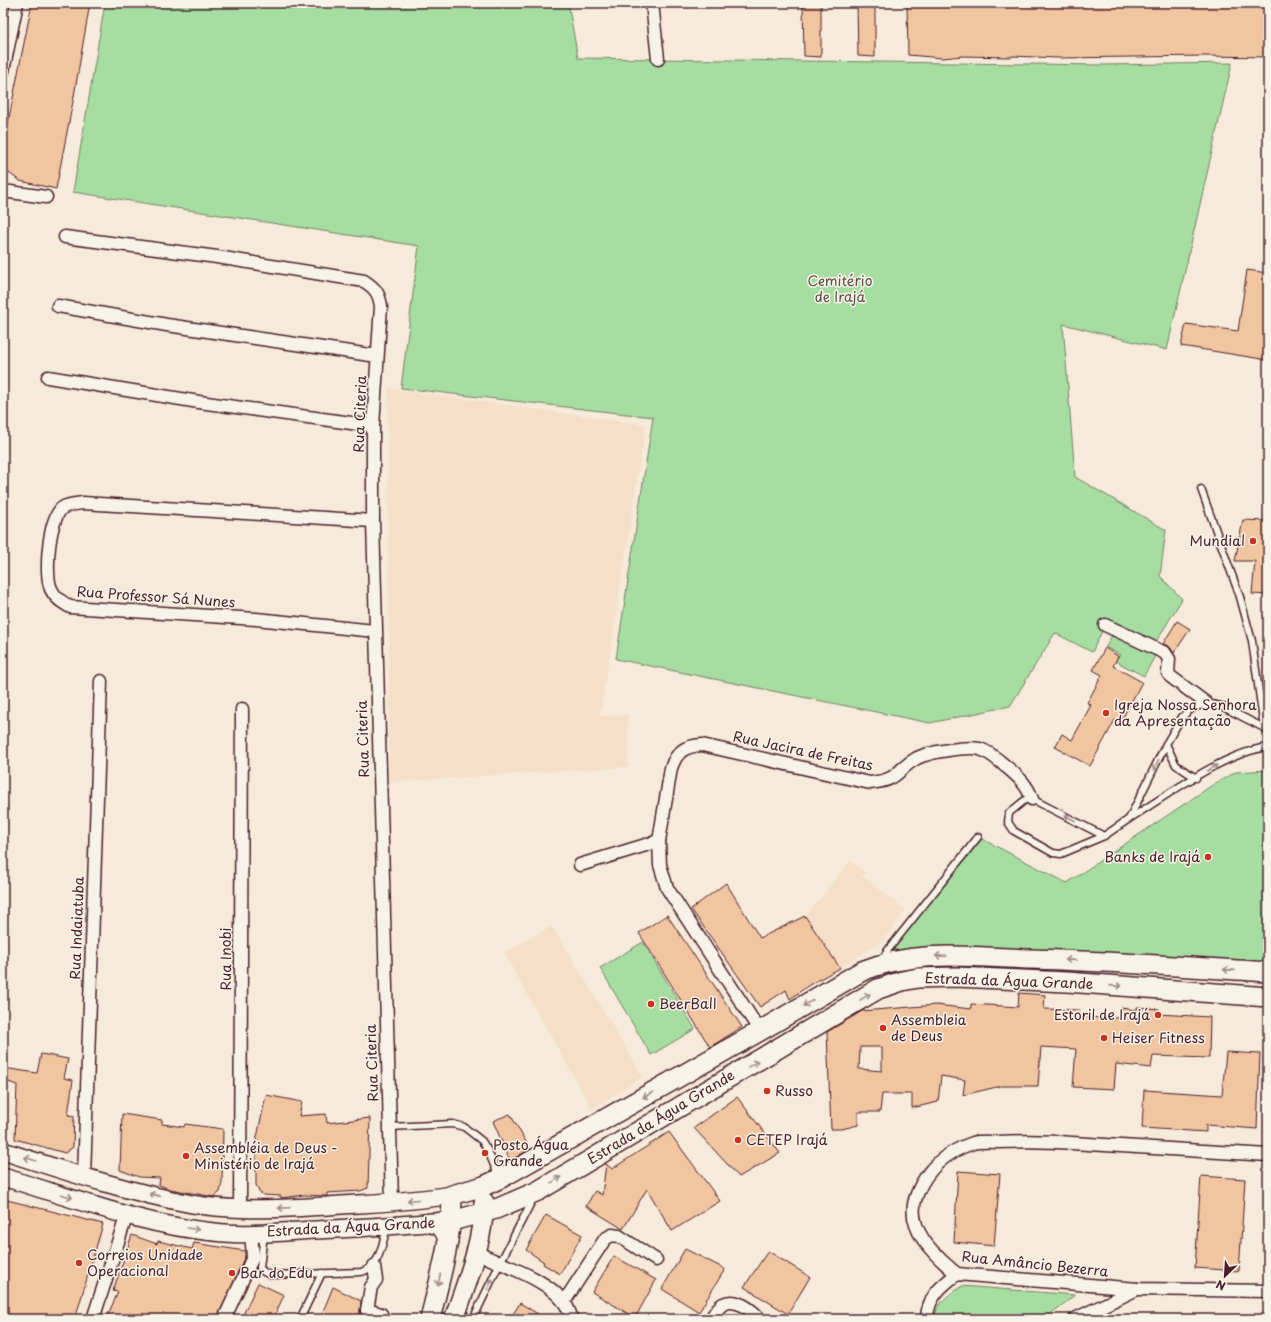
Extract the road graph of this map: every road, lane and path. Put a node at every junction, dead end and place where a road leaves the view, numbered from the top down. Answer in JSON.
{"nodes":[{"id":1,"x":17,"y":3,"type":"edge"},
{"id":2,"x":652,"y":3,"type":"edge"},
{"id":3,"x":658,"y":59,"type":"dead end"},
{"id":4,"x":3,"y":71,"type":"edge"},
{"id":5,"x":3,"y":191,"type":"edge"},
{"id":6,"x":46,"y":197,"type":"dead end"},
{"id":7,"x":65,"y":237,"type":"dead end"},
{"id":8,"x":58,"y":306,"type":"dead end"},
{"id":9,"x":377,"y":356,"type":"junction"},
{"id":10,"x":48,"y":377,"type":"dead end"},
{"id":11,"x":373,"y":426,"type":"junction"},
{"id":12,"x":1201,"y":489,"type":"dead end"},
{"id":13,"x":373,"y":521,"type":"junction"},
{"id":14,"x":1105,"y":625,"type":"dead end"},
{"id":15,"x":375,"y":631,"type":"junction"},
{"id":16,"x":101,"y":681,"type":"dead end"},
{"id":17,"x":1206,"y":703,"type":"junction"},
{"id":18,"x":242,"y":709,"type":"dead end"},
{"id":19,"x":1266,"y":729,"type":"edge"},
{"id":20,"x":1166,"y":744,"type":"junction"},
{"id":21,"x":1268,"y":747,"type":"edge"},
{"id":22,"x":1196,"y":778,"type":"junction"},
{"id":23,"x":1032,"y":799,"type":"junction"},
{"id":24,"x":1129,"y":819,"type":"junction"},
{"id":25,"x":1104,"y":836,"type":"junction"},
{"id":26,"x":978,"y":837,"type":"dead end"},
{"id":27,"x":659,"y":841,"type":"junction"},
{"id":28,"x":580,"y":864,"type":"dead end"},
{"id":29,"x":881,"y":963,"type":"junction"},
{"id":30,"x":1268,"y":972,"type":"edge"},
{"id":31,"x":1268,"y":997,"type":"edge"},
{"id":32,"x":760,"y":1031,"type":"junction"},
{"id":33,"x":389,"y":1127,"type":"junction"},
{"id":34,"x":3,"y":1151,"type":"edge"},
{"id":35,"x":1268,"y":1155,"type":"edge"},
{"id":36,"x":84,"y":1176,"type":"junction"},
{"id":37,"x":3,"y":1177,"type":"edge"},
{"id":38,"x":492,"y":1182,"type":"junction"},
{"id":39,"x":538,"y":1191,"type":"junction"},
{"id":40,"x":452,"y":1196,"type":"junction"},
{"id":41,"x":392,"y":1202,"type":"junction"},
{"id":42,"x":240,"y":1209,"type":"junction"},
{"id":43,"x":127,"y":1214,"type":"junction"},
{"id":44,"x":483,"y":1214,"type":"junction"},
{"id":45,"x":452,"y":1220,"type":"junction"},
{"id":46,"x":430,"y":1223,"type":"junction"},
{"id":47,"x":388,"y":1226,"type":"junction"},
{"id":48,"x":258,"y":1233,"type":"junction"},
{"id":49,"x":448,"y":1242,"type":"junction"},
{"id":50,"x":475,"y":1252,"type":"junction"},
{"id":51,"x":656,"y":1260,"type":"dead end"},
{"id":52,"x":500,"y":1263,"type":"junction"},
{"id":53,"x":374,"y":1266,"type":"junction"},
{"id":54,"x":322,"y":1272,"type":"junction"},
{"id":55,"x":957,"y":1274,"type":"junction"},
{"id":56,"x":1138,"y":1289,"type":"junction"},
{"id":57,"x":1268,"y":1291,"type":"edge"},
{"id":58,"x":564,"y":1302,"type":"junction"},
{"id":59,"x":381,"y":1314,"type":"dead end"},
{"id":60,"x":93,"y":1319,"type":"edge"},
{"id":61,"x":224,"y":1319,"type":"edge"},
{"id":62,"x":300,"y":1319,"type":"edge"},
{"id":63,"x":430,"y":1319,"type":"edge"},
{"id":64,"x":454,"y":1319,"type":"edge"},
{"id":65,"x":473,"y":1319,"type":"edge"},
{"id":66,"x":572,"y":1319,"type":"edge"},
{"id":67,"x":711,"y":1319,"type":"edge"},
{"id":68,"x":760,"y":1319,"type":"edge"},
{"id":69,"x":927,"y":1319,"type":"edge"},
{"id":70,"x":1075,"y":1319,"type":"edge"}],
"edges":[{"from":1,"to":4,"type":"street"},
{"from":2,"to":3,"type":"street"},
{"from":5,"to":6,"type":"street"},
{"from":7,"to":9,"type":"street","name":"Rua Citeria"},
{"from":8,"to":9,"type":"street"},
{"from":9,"to":11,"type":"street","name":"Rua Citeria"},
{"from":10,"to":11,"type":"street"},
{"from":11,"to":13,"type":"street","name":"Rua Citeria"},
{"from":12,"to":19,"type":"lane"},
{"from":13,"to":15,"type":"street","name":"Rua Citeria"},
{"from":13,"to":15,"type":"street","name":"Rua Professor Sá Nunes"},
{"from":14,"to":17,"type":"street"},
{"from":15,"to":33,"type":"street","name":"Rua Citeria"},
{"from":16,"to":36,"type":"street","name":"Rua Indaiatuba"},
{"from":17,"to":19,"type":"lane"},
{"from":17,"to":20,"type":"lane"},
{"from":18,"to":42,"type":"street","name":"Rua Inobi"},
{"from":20,"to":22,"type":"lane"},
{"from":20,"to":24,"type":"lane","one_way":true},
{"from":22,"to":21,"type":"lane","one_way":true},
{"from":22,"to":24,"type":"lane"},
{"from":25,"to":23,"type":"lane","one_way":true},
{"from":23,"to":25,"type":"lane"},
{"from":23,"to":27,"type":"street","name":"Rua Jacira de Freitas"},
{"from":24,"to":25,"type":"lane"},
{"from":26,"to":29,"type":"lane"},
{"from":27,"to":28,"type":"street"},
{"from":27,"to":32,"type":"street"},
{"from":30,"to":29,"type":"main road","name":"Estrada da Água Grande","one_way":true},
{"from":29,"to":32,"type":"main road","name":"Estrada da Água Grande","one_way":true},
{"from":39,"to":31,"type":"main road","name":"Estrada da Água Grande","one_way":true},
{"from":32,"to":38,"type":"main road","name":"Estrada da Água Grande","one_way":true},
{"from":33,"to":38,"type":"lane"},
{"from":33,"to":41,"type":"street","name":"Rua Citeria"},
{"from":36,"to":34,"type":"main road","name":"Estrada da Água Grande","one_way":true},
{"from":35,"to":55,"type":"street","name":"Rua Amâncio Bezerra"},
{"from":42,"to":36,"type":"main road","name":"Estrada da Água Grande","one_way":true},
{"from":37,"to":43,"type":"main road","name":"Estrada da Água Grande","one_way":true},
{"from":38,"to":40,"type":"main road","name":"Estrada da Água Grande"},
{"from":38,"to":44,"type":"main road"},
{"from":39,"to":44,"type":"main road","name":"Estrada da Água Grande"},
{"from":39,"to":52,"type":"lane"},
{"from":40,"to":41,"type":"main road","name":"Estrada da Água Grande","one_way":true},
{"from":40,"to":45,"type":"main road"},
{"from":41,"to":42,"type":"main road","name":"Estrada da Água Grande","one_way":true},
{"from":43,"to":48,"type":"main road","name":"Estrada da Água Grande","one_way":true},
{"from":43,"to":60,"type":"street"},
{"from":44,"to":45,"type":"main road","name":"Estrada da Água Grande"},
{"from":44,"to":50,"type":"main road"},
{"from":45,"to":46,"type":"main road","name":"Estrada da Água Grande"},
{"from":45,"to":49,"type":"main road"},
{"from":46,"to":47,"type":"main road","name":"Estrada da Água Grande"},
{"from":46,"to":49,"type":"main road"},
{"from":47,"to":48,"type":"main road","name":"Estrada da Água Grande"},
{"from":47,"to":53,"type":"lane"},
{"from":48,"to":54,"type":"lane"},
{"from":48,"to":61,"type":"street"},
{"from":49,"to":63,"type":"main road","one_way":true},
{"from":50,"to":52,"type":"street"},
{"from":50,"to":64,"type":"main road"},
{"from":51,"to":58,"type":"street"},
{"from":52,"to":58,"type":"street"},
{"from":65,"to":52,"type":"lane","one_way":true},
{"from":53,"to":54,"type":"lane"},
{"from":53,"to":59,"type":"street"},
{"from":54,"to":62,"type":"lane"},
{"from":55,"to":56,"type":"street","name":"Rua Amâncio Bezerra"},
{"from":55,"to":69,"type":"street"},
{"from":56,"to":57,"type":"street","name":"Rua Amâncio Bezerra"},
{"from":56,"to":70,"type":"street"},
{"from":58,"to":66,"type":"street"},
{"from":67,"to":68,"type":"street"}]}
